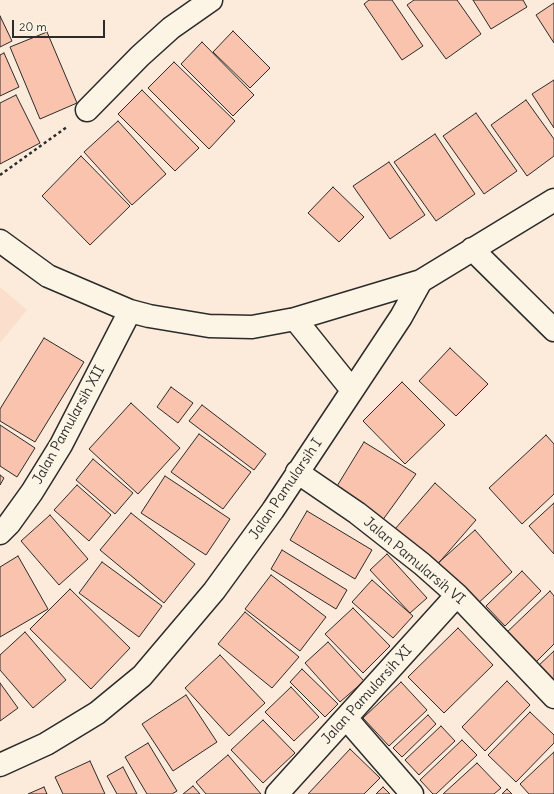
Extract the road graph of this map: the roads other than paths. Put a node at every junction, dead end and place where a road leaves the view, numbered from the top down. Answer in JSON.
{"nodes":[{"id":1,"x":211,"y":0,"type":"edge"},
{"id":2,"x":87,"y":110,"type":"dead end"},
{"id":3,"x":554,"y":200,"type":"edge"},
{"id":4,"x":0,"y":241,"type":"edge"},
{"id":5,"x":472,"y":249,"type":"junction"},
{"id":6,"x":422,"y":281,"type":"junction"},
{"id":7,"x":130,"y":311,"type":"junction"},
{"id":8,"x":295,"y":319,"type":"junction"},
{"id":9,"x":554,"y":330,"type":"edge"},
{"id":10,"x":352,"y":390,"type":"junction"},
{"id":11,"x":297,"y":472,"type":"junction"},
{"id":12,"x":0,"y":533,"type":"edge"},
{"id":13,"x":457,"y":595,"type":"junction"},
{"id":14,"x":554,"y":697,"type":"edge"},
{"id":15,"x":346,"y":718,"type":"junction"},
{"id":16,"x":0,"y":765,"type":"edge"},
{"id":17,"x":277,"y":794,"type":"edge"},
{"id":18,"x":412,"y":794,"type":"edge"}],
"edges":[{"from":1,"to":2,"type":"street"},
{"from":3,"to":5,"type":"street","name":"Jalan Pamularsih I"},
{"from":4,"to":7,"type":"street"},
{"from":5,"to":6,"type":"street","name":"Jalan Pamularsih I"},
{"from":5,"to":9,"type":"street"},
{"from":6,"to":8,"type":"street"},
{"from":6,"to":10,"type":"street","name":"Jalan Pamularsih I"},
{"from":7,"to":8,"type":"street"},
{"from":7,"to":12,"type":"street","name":"Jalan Pamularsih XII"},
{"from":8,"to":10,"type":"street"},
{"from":10,"to":11,"type":"street","name":"Jalan Pamularsih I"},
{"from":11,"to":13,"type":"street","name":"Jalan Pamularsih VI"},
{"from":11,"to":16,"type":"street","name":"Jalan Pamularsih I"},
{"from":13,"to":14,"type":"street","name":"Jalan Pamularsih VI"},
{"from":13,"to":15,"type":"street","name":"Jalan Pamularsih XI"},
{"from":15,"to":17,"type":"street","name":"Jalan Pamularsih XI"},
{"from":15,"to":18,"type":"street"}]}
